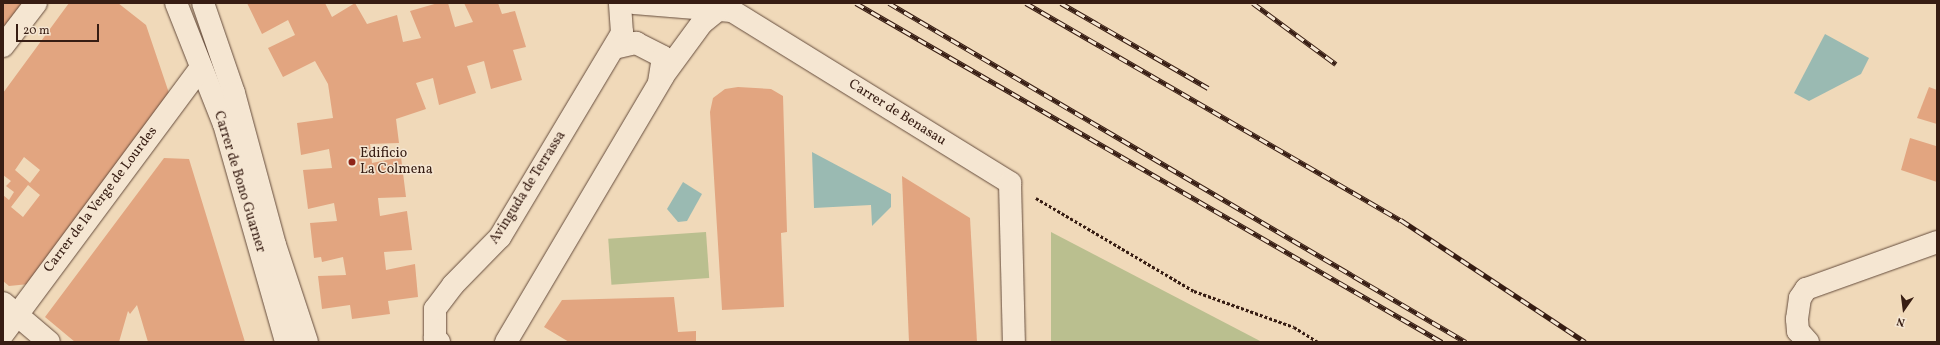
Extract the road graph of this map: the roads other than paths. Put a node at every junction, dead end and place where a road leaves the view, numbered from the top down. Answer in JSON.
{"nodes":[{"id":1,"x":36,"y":3,"type":"edge"},
{"id":2,"x":176,"y":3,"type":"edge"},
{"id":3,"x":203,"y":3,"type":"edge"},
{"id":4,"x":620,"y":3,"type":"edge"},
{"id":5,"x":634,"y":3,"type":"edge"},
{"id":6,"x":718,"y":10,"type":"junction"},
{"id":7,"x":3,"y":46,"type":"edge"},
{"id":8,"x":614,"y":48,"type":"junction"},
{"id":9,"x":201,"y":67,"type":"junction"},
{"id":10,"x":659,"y":83,"type":"junction"},
{"id":11,"x":1937,"y":242,"type":"edge"},
{"id":12,"x":10,"y":309,"type":"edge"},
{"id":13,"x":3,"y":334,"type":"edge"},
{"id":14,"x":48,"y":342,"type":"edge"},
{"id":15,"x":286,"y":342,"type":"edge"},
{"id":16,"x":307,"y":342,"type":"edge"},
{"id":17,"x":439,"y":342,"type":"edge"},
{"id":18,"x":506,"y":342,"type":"edge"},
{"id":19,"x":1014,"y":342,"type":"edge"},
{"id":20,"x":1808,"y":342,"type":"edge"}],
"edges":[{"from":1,"to":7,"type":"street"},
{"from":2,"to":9,"type":"street","name":"Carrer de Bono Guarner"},
{"from":3,"to":16,"type":"street","name":"Carrer de Bono Guarner"},
{"from":4,"to":8,"type":"street","name":"Avinguda de Terrassa"},
{"from":5,"to":6,"type":"street","name":"Carrer de Benasau"},
{"from":6,"to":10,"type":"street"},
{"from":6,"to":19,"type":"street","name":"Carrer de Benasau"},
{"from":8,"to":10,"type":"street"},
{"from":8,"to":17,"type":"street","name":"Avinguda de Terrassa"},
{"from":9,"to":12,"type":"street","name":"Carrer de la Verge de Lourdes"},
{"from":9,"to":15,"type":"street","name":"Carrer de Bono Guarner"},
{"from":10,"to":18,"type":"street"},
{"from":11,"to":20,"type":"street"},
{"from":12,"to":13,"type":"street","name":"Carrer de la Verge de Lourdes"},
{"from":12,"to":14,"type":"street"}]}
